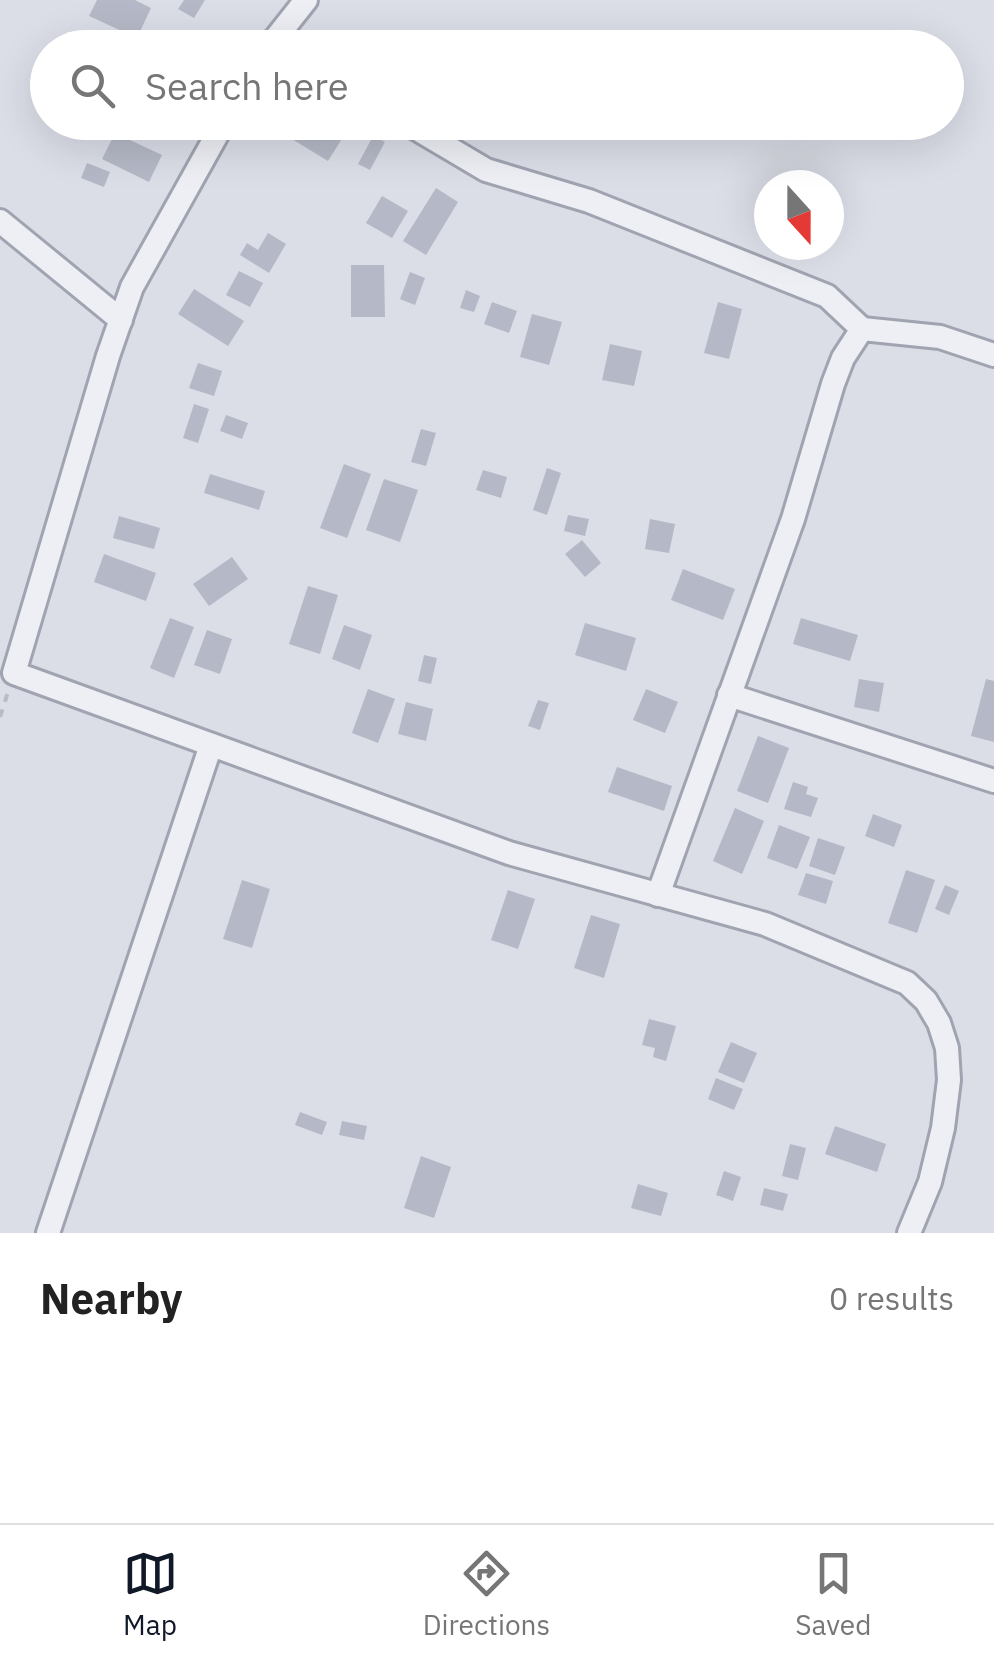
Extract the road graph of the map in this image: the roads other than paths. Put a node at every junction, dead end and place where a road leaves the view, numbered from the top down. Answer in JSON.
{"nodes":[{"id":1,"x":306,"y":0,"type":"edge"},
{"id":2,"x":283,"y":30,"type":"edge"},
{"id":3,"x":214,"y":140,"type":"edge"},
{"id":4,"x":435,"y":140,"type":"edge"},
{"id":5,"x":0,"y":221,"type":"edge"},
{"id":6,"x":120,"y":320,"type":"junction"},
{"id":7,"x":862,"y":329,"type":"junction"},
{"id":8,"x":994,"y":355,"type":"edge"},
{"id":9,"x":730,"y":695,"type":"junction"},
{"id":10,"x":211,"y":745,"type":"junction"},
{"id":11,"x":994,"y":781,"type":"edge"},
{"id":12,"x":658,"y":895,"type":"junction"},
{"id":13,"x":48,"y":1233,"type":"edge"},
{"id":14,"x":910,"y":1233,"type":"edge"}],
"edges":[{"from":1,"to":2,"type":"street"},
{"from":3,"to":6,"type":"street"},
{"from":4,"to":7,"type":"street"},
{"from":5,"to":6,"type":"street"},
{"from":6,"to":10,"type":"street"},
{"from":7,"to":8,"type":"street"},
{"from":7,"to":9,"type":"street"},
{"from":9,"to":11,"type":"street"},
{"from":9,"to":12,"type":"street"},
{"from":10,"to":12,"type":"street"},
{"from":10,"to":13,"type":"street"},
{"from":12,"to":14,"type":"street"}]}
